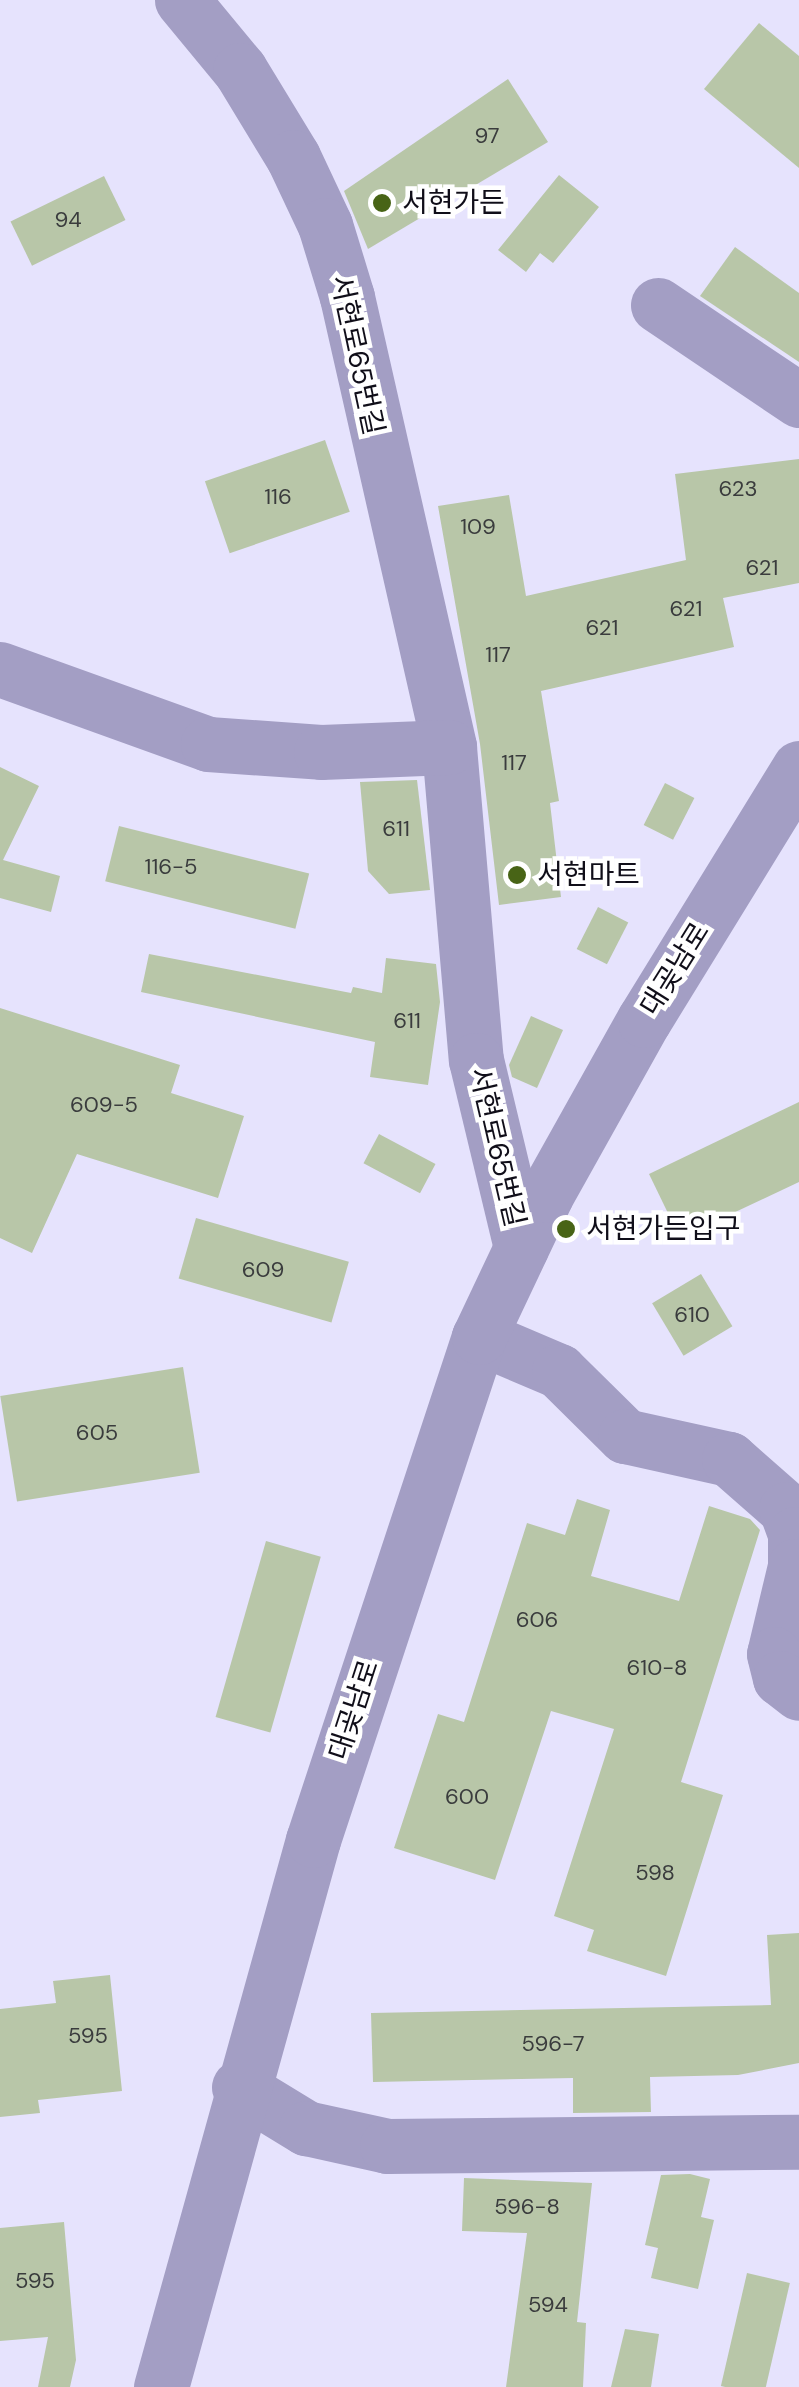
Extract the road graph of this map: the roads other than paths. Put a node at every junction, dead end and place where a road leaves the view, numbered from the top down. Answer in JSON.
{"nodes":[{"id":1,"x":182,"y":0,"type":"edge"},
{"id":2,"x":658,"y":306,"type":"dead end"},
{"id":3,"x":799,"y":400,"type":"edge"},
{"id":4,"x":0,"y":669,"type":"edge"},
{"id":5,"x":449,"y":747,"type":"junction"},
{"id":6,"x":799,"y":768,"type":"edge"},
{"id":7,"x":520,"y":1248,"type":"junction"},
{"id":8,"x":479,"y":1337,"type":"junction"},
{"id":9,"x":799,"y":1693,"type":"edge"},
{"id":10,"x":239,"y":2088,"type":"junction"},
{"id":11,"x":799,"y":2142,"type":"edge"},
{"id":12,"x":161,"y":2387,"type":"edge"}],
"edges":[{"from":1,"to":5,"type":"street","name":"서현로65번길"},
{"from":2,"to":3,"type":"street"},
{"from":4,"to":5,"type":"street"},
{"from":5,"to":7,"type":"street","name":"서현로65번길"},
{"from":6,"to":7,"type":"street","name":"대곶남로"},
{"from":7,"to":8,"type":"street","name":"대곶남로"},
{"from":8,"to":9,"type":"street"},
{"from":8,"to":10,"type":"street","name":"대곶남로"},
{"from":10,"to":11,"type":"street"},
{"from":10,"to":12,"type":"street","name":"대곶남로"}]}
